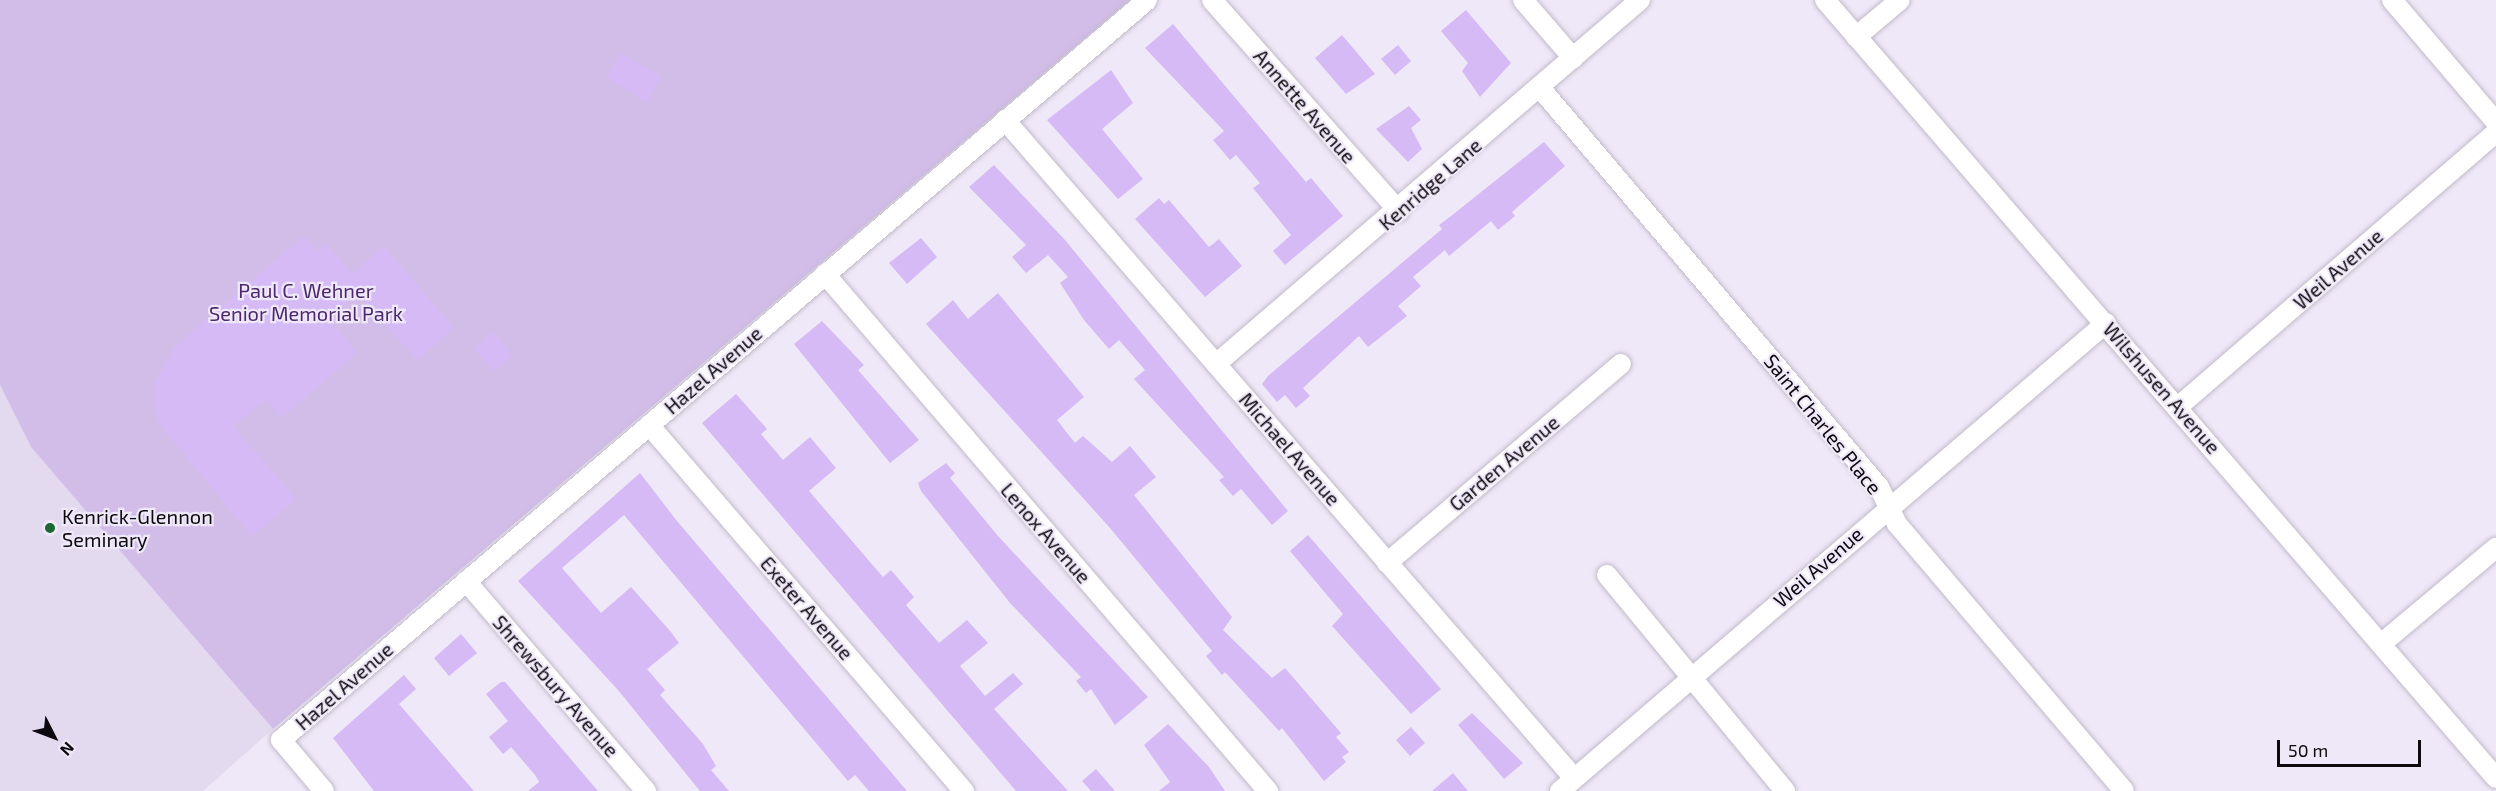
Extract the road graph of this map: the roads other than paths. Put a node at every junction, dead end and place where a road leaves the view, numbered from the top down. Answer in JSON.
{"nodes":[{"id":1,"x":1147,"y":0,"type":"edge"},
{"id":2,"x":1212,"y":0,"type":"edge"},
{"id":3,"x":1523,"y":0,"type":"edge"},
{"id":4,"x":1640,"y":0,"type":"edge"},
{"id":5,"x":1825,"y":0,"type":"edge"},
{"id":6,"x":1900,"y":0,"type":"edge"},
{"id":7,"x":2392,"y":0,"type":"edge"},
{"id":8,"x":1856,"y":37,"type":"junction"},
{"id":9,"x":1573,"y":58,"type":"junction"},
{"id":10,"x":1541,"y":89,"type":"junction"},
{"id":11,"x":1005,"y":120,"type":"junction"},
{"id":12,"x":2496,"y":122,"type":"edge"},
{"id":13,"x":2496,"y":132,"type":"edge"},
{"id":14,"x":1398,"y":211,"type":"junction"},
{"id":15,"x":825,"y":274,"type":"junction"},
{"id":16,"x":2106,"y":323,"type":"junction"},
{"id":17,"x":1216,"y":364,"type":"junction"},
{"id":18,"x":1621,"y":364,"type":"dead end"},
{"id":19,"x":2179,"y":406,"type":"junction"},
{"id":20,"x":649,"y":425,"type":"junction"},
{"id":21,"x":1888,"y":506,"type":"junction"},
{"id":22,"x":2496,"y":548,"type":"edge"},
{"id":23,"x":1387,"y":563,"type":"junction"},
{"id":24,"x":1606,"y":576,"type":"dead end"},
{"id":25,"x":466,"y":581,"type":"junction"},
{"id":26,"x":2381,"y":644,"type":"junction"},
{"id":27,"x":1689,"y":677,"type":"junction"},
{"id":28,"x":2496,"y":778,"type":"edge"},
{"id":29,"x":1567,"y":785,"type":"edge"},
{"id":30,"x":324,"y":791,"type":"edge"},
{"id":31,"x":646,"y":791,"type":"edge"},
{"id":32,"x":964,"y":791,"type":"edge"},
{"id":33,"x":1268,"y":791,"type":"edge"},
{"id":34,"x":1785,"y":791,"type":"edge"},
{"id":35,"x":2124,"y":791,"type":"edge"}],
"edges":[{"from":1,"to":11,"type":"street","name":"Hazel Avenue"},
{"from":2,"to":14,"type":"street","name":"Annette Avenue"},
{"from":3,"to":9,"type":"street"},
{"from":4,"to":9,"type":"street","name":"Kenridge Lane"},
{"from":5,"to":8,"type":"street","name":"Wilshusen Avenue"},
{"from":6,"to":8,"type":"street"},
{"from":7,"to":12,"type":"street"},
{"from":8,"to":16,"type":"street","name":"Wilshusen Avenue"},
{"from":9,"to":10,"type":"street","name":"Kenridge Lane"},
{"from":10,"to":14,"type":"street","name":"Kenridge Lane"},
{"from":10,"to":21,"type":"street","name":"Saint Charles Place"},
{"from":11,"to":15,"type":"street","name":"Hazel Avenue"},
{"from":11,"to":17,"type":"street","name":"Michael Avenue"},
{"from":13,"to":19,"type":"street","name":"Weil Avenue"},
{"from":14,"to":17,"type":"street","name":"Kenridge Lane"},
{"from":15,"to":20,"type":"street","name":"Hazel Avenue"},
{"from":15,"to":33,"type":"street","name":"Lenox Avenue"},
{"from":16,"to":19,"type":"street","name":"Wilshusen Avenue"},
{"from":16,"to":21,"type":"street","name":"Weil Avenue"},
{"from":17,"to":23,"type":"street","name":"Michael Avenue"},
{"from":18,"to":23,"type":"street","name":"Garden Avenue"},
{"from":19,"to":26,"type":"street","name":"Wilshusen Avenue"},
{"from":20,"to":25,"type":"street","name":"Hazel Avenue"},
{"from":20,"to":32,"type":"street","name":"Exeter Avenue"},
{"from":21,"to":27,"type":"street","name":"Weil Avenue"},
{"from":21,"to":35,"type":"street","name":"Saint Charles Place"},
{"from":22,"to":26,"type":"street"},
{"from":23,"to":29,"type":"street","name":"Michael Avenue"},
{"from":24,"to":27,"type":"street"},
{"from":25,"to":30,"type":"street","name":"Hazel Avenue"},
{"from":25,"to":31,"type":"street","name":"Shrewsbury Avenue"},
{"from":26,"to":28,"type":"street","name":"Wilshusen Avenue"},
{"from":27,"to":29,"type":"street","name":"Weil Avenue"},
{"from":27,"to":34,"type":"street"}]}
